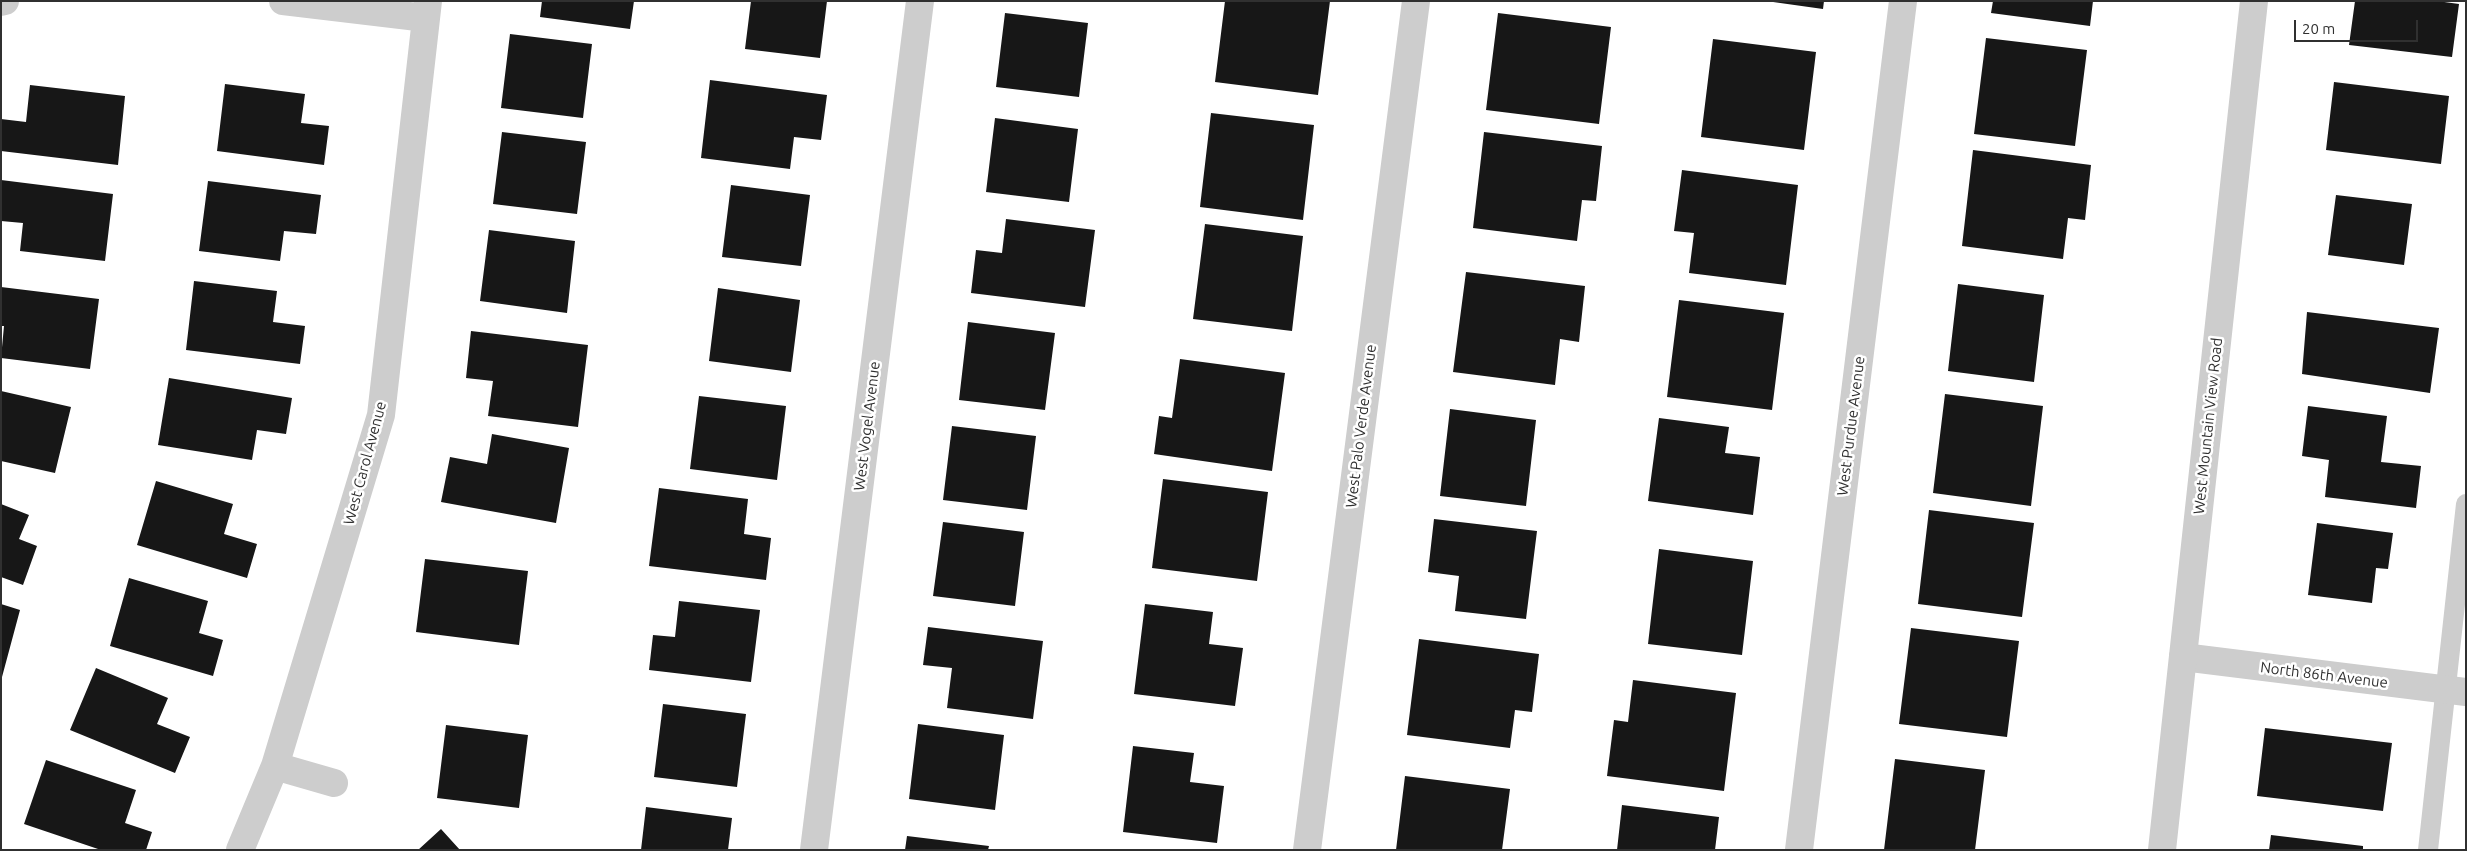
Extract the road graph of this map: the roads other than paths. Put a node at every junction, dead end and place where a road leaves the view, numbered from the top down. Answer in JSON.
{"nodes":[{"id":1,"x":284,"y":1,"type":"edge"},
{"id":2,"x":920,"y":1,"type":"edge"},
{"id":3,"x":1416,"y":1,"type":"edge"},
{"id":4,"x":1903,"y":1,"type":"edge"},
{"id":5,"x":2254,"y":1,"type":"edge"},
{"id":6,"x":427,"y":10,"type":"edge"},
{"id":7,"x":2466,"y":504,"type":"edge"},
{"id":8,"x":2183,"y":658,"type":"junction"},
{"id":9,"x":2456,"y":691,"type":"edge"},
{"id":10,"x":275,"y":766,"type":"junction"},
{"id":11,"x":334,"y":783,"type":"dead end"},
{"id":12,"x":240,"y":850,"type":"edge"},
{"id":13,"x":814,"y":850,"type":"edge"},
{"id":14,"x":1307,"y":850,"type":"edge"},
{"id":15,"x":1799,"y":850,"type":"edge"},
{"id":16,"x":2162,"y":850,"type":"edge"},
{"id":17,"x":2428,"y":850,"type":"edge"}],
"edges":[{"from":1,"to":6,"type":"street"},
{"from":2,"to":13,"type":"street","name":"West Vogel Avenue"},
{"from":3,"to":14,"type":"street","name":"West Palo Verde Avenue"},
{"from":4,"to":15,"type":"street","name":"West Purdue Avenue"},
{"from":5,"to":8,"type":"street","name":"West Mountain View Road"},
{"from":6,"to":10,"type":"street","name":"West Carol Avenue"},
{"from":7,"to":9,"type":"lane"},
{"from":8,"to":9,"type":"street","name":"North 86th Avenue"},
{"from":8,"to":16,"type":"street","name":"West Mountain View Road"},
{"from":9,"to":17,"type":"lane"},
{"from":10,"to":11,"type":"street"},
{"from":10,"to":12,"type":"street","name":"West Carol Avenue"}]}
